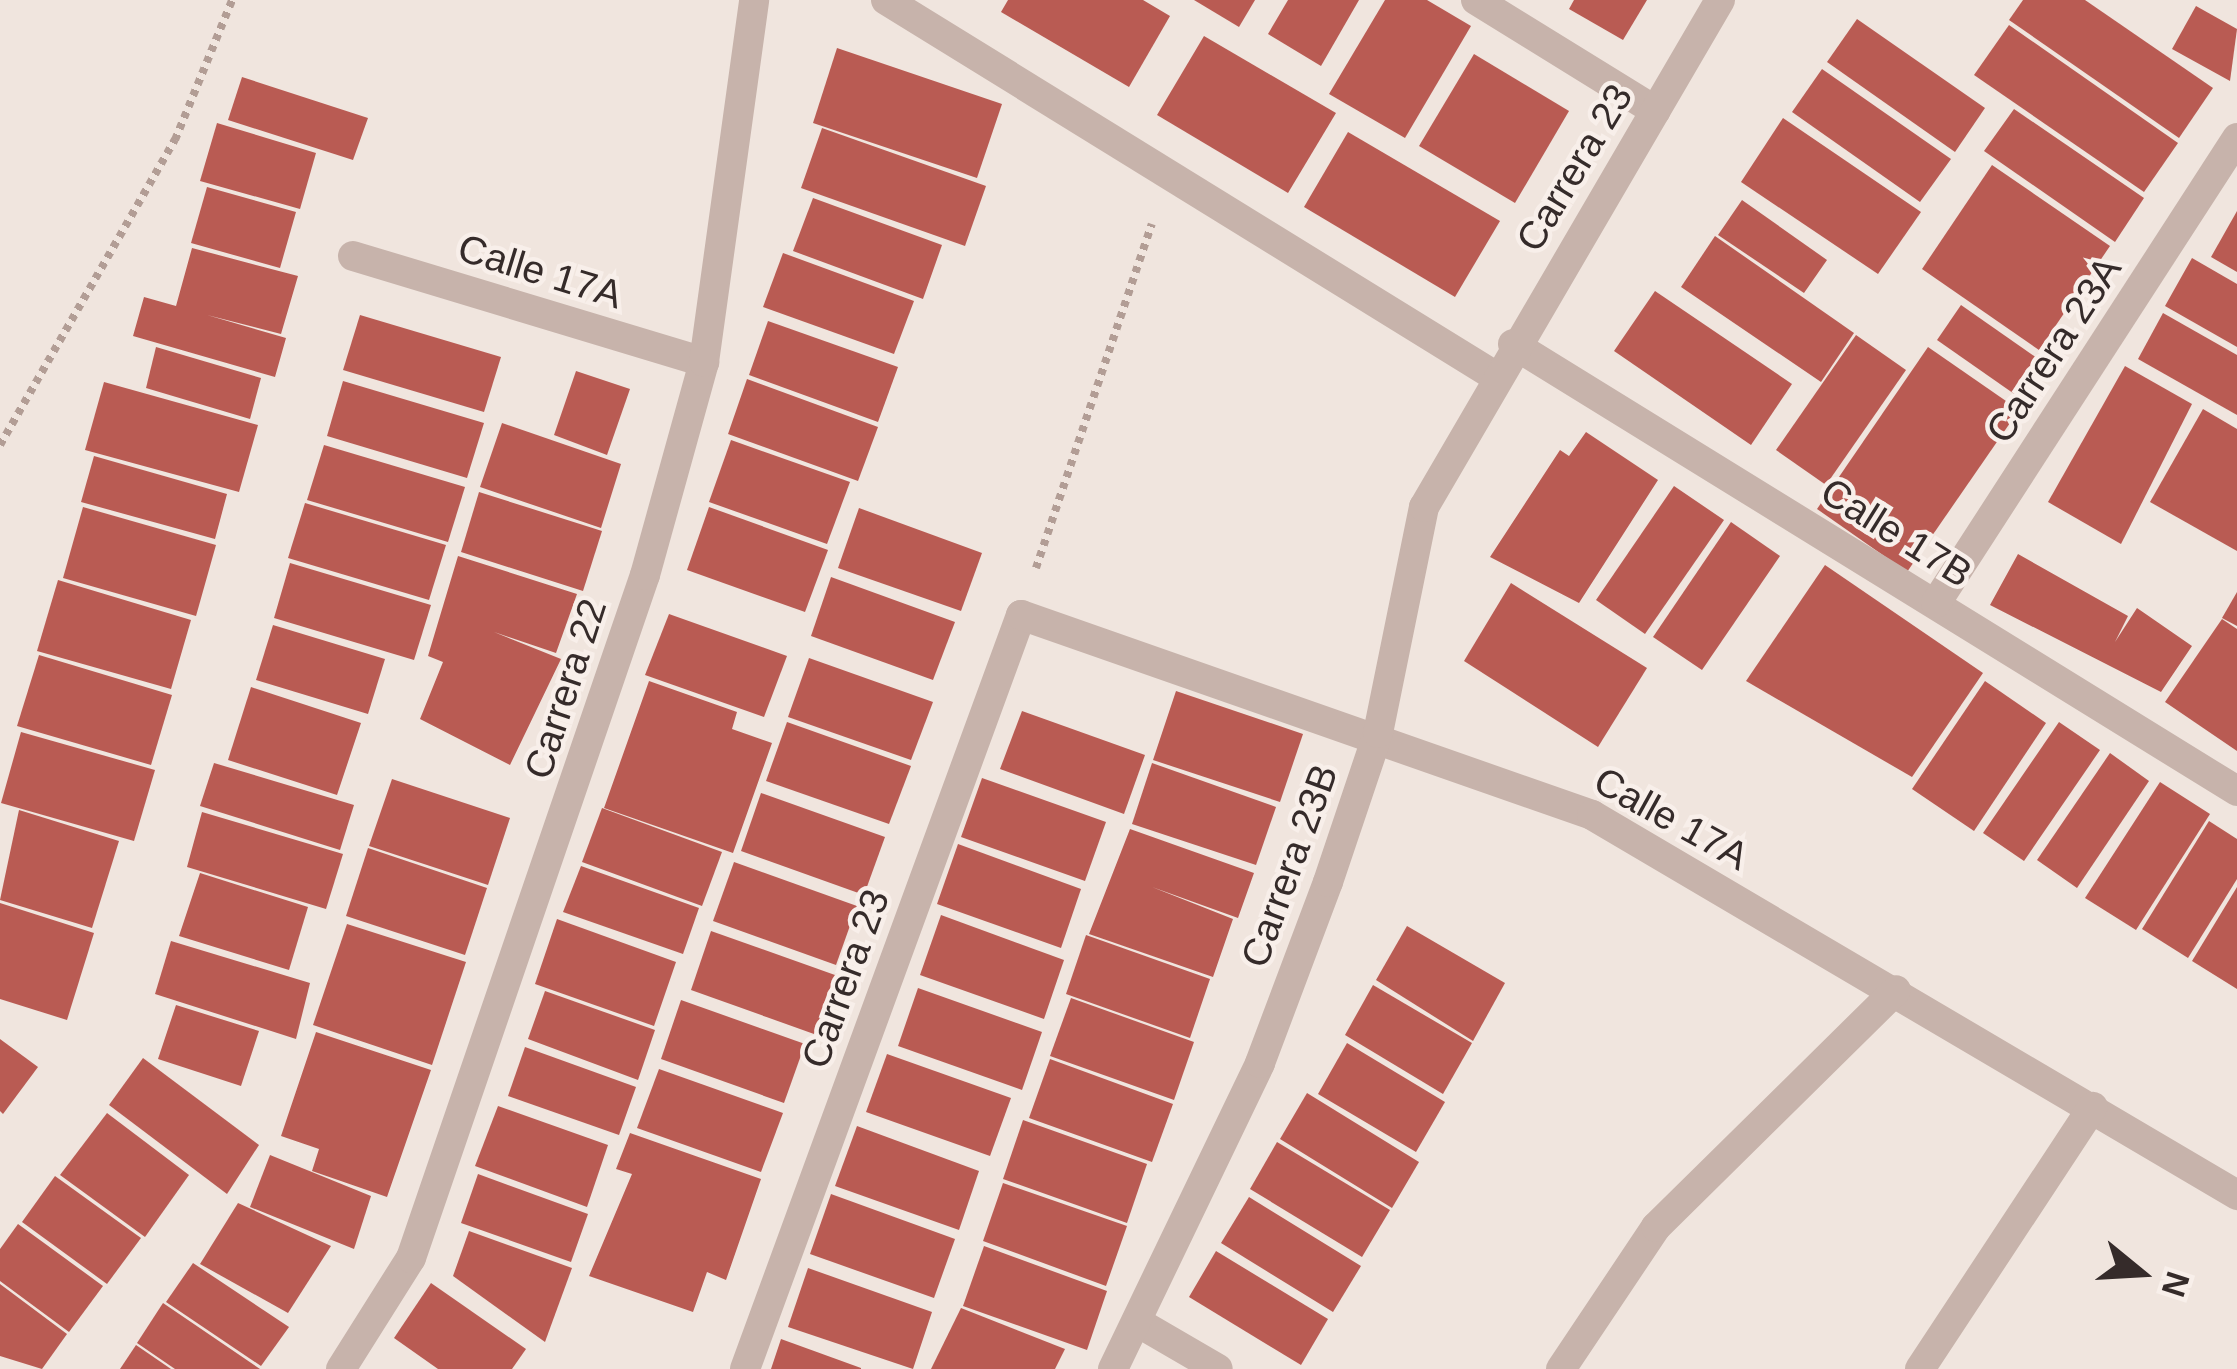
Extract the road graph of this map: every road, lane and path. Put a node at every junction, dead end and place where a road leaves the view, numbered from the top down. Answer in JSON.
{"nodes":[{"id":1,"x":232,"y":0,"type":"edge"},
{"id":2,"x":754,"y":0,"type":"edge"},
{"id":3,"x":886,"y":0,"type":"edge"},
{"id":4,"x":1476,"y":0,"type":"edge"},
{"id":5,"x":1720,"y":0,"type":"edge"},
{"id":6,"x":1656,"y":111,"type":"junction"},
{"id":7,"x":2237,"y":138,"type":"edge"},
{"id":8,"x":1171,"y":168,"type":"junction"},
{"id":9,"x":353,"y":256,"type":"dead end"},
{"id":10,"x":1513,"y":344,"type":"junction"},
{"id":11,"x":704,"y":362,"type":"junction"},
{"id":12,"x":1495,"y":376,"type":"junction"},
{"id":13,"x":0,"y":445,"type":"edge"},
{"id":14,"x":1936,"y":603,"type":"junction"},
{"id":15,"x":1021,"y":615,"type":"junction"},
{"id":16,"x":1378,"y":733,"type":"junction"},
{"id":17,"x":2237,"y":790,"type":"edge"},
{"id":18,"x":1896,"y":990,"type":"junction"},
{"id":19,"x":2093,"y":1107,"type":"junction"},
{"id":20,"x":2237,"y":1195,"type":"edge"},
{"id":21,"x":1139,"y":1323,"type":"junction"},
{"id":22,"x":341,"y":1369,"type":"edge"},
{"id":23,"x":746,"y":1369,"type":"edge"},
{"id":24,"x":1113,"y":1369,"type":"edge"},
{"id":25,"x":1217,"y":1369,"type":"edge"},
{"id":26,"x":1561,"y":1369,"type":"edge"},
{"id":27,"x":1920,"y":1369,"type":"edge"}],
"edges":[{"from":1,"to":13,"type":"path"},
{"from":2,"to":11,"type":"street","name":"Carrera 22"},
{"from":3,"to":8,"type":"street"},
{"from":4,"to":6,"type":"street"},
{"from":5,"to":6,"type":"street","name":"Carrera 23"},
{"from":6,"to":10,"type":"street","name":"Carrera 23"},
{"from":7,"to":14,"type":"street","name":"Carrera 23A"},
{"from":8,"to":12,"type":"street"},
{"from":8,"to":15,"type":"path"},
{"from":9,"to":11,"type":"street","name":"Calle 17A"},
{"from":10,"to":12,"type":"street","name":"Carrera 23"},
{"from":10,"to":14,"type":"street","name":"Calle 17B"},
{"from":11,"to":22,"type":"street","name":"Carrera 22"},
{"from":12,"to":16,"type":"street","name":"Carrera 23B"},
{"from":14,"to":17,"type":"street","name":"Calle 17B"},
{"from":15,"to":16,"type":"street","name":"Calle 17A"},
{"from":15,"to":23,"type":"street","name":"Carrera 23"},
{"from":16,"to":18,"type":"street","name":"Calle 17A"},
{"from":16,"to":21,"type":"street","name":"Carrera 23B"},
{"from":18,"to":19,"type":"street","name":"Calle 17A"},
{"from":18,"to":26,"type":"street"},
{"from":19,"to":20,"type":"street","name":"Calle 17A"},
{"from":19,"to":27,"type":"street"},
{"from":21,"to":24,"type":"street","name":"Carrera 23B"},
{"from":21,"to":25,"type":"street"}]}
